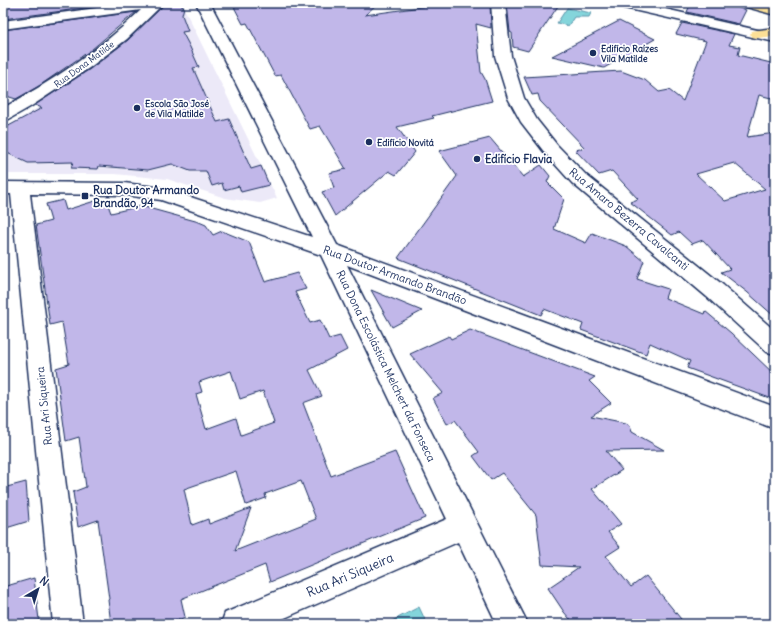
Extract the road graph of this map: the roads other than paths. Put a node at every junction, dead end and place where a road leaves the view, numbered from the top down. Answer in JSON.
{"nodes":[{"id":1,"x":156,"y":3,"type":"edge"},
{"id":2,"x":203,"y":3,"type":"edge"},
{"id":3,"x":498,"y":3,"type":"edge"},
{"id":4,"x":620,"y":3,"type":"edge"},
{"id":5,"x":748,"y":3,"type":"edge"},
{"id":6,"x":774,"y":8,"type":"edge"},
{"id":7,"x":3,"y":25,"type":"edge"},
{"id":8,"x":775,"y":32,"type":"edge"},
{"id":9,"x":757,"y":34,"type":"junction"},
{"id":10,"x":775,"y":38,"type":"edge"},
{"id":11,"x":3,"y":115,"type":"edge"},
{"id":12,"x":11,"y":188,"type":"edge"},
{"id":13,"x":329,"y":250,"type":"junction"},
{"id":14,"x":775,"y":345,"type":"edge"},
{"id":15,"x":775,"y":418,"type":"edge"},
{"id":16,"x":464,"y":526,"type":"junction"},
{"id":17,"x":68,"y":624,"type":"edge"},
{"id":18,"x":236,"y":624,"type":"edge"},
{"id":19,"x":513,"y":624,"type":"edge"}],
"edges":[{"from":1,"to":7,"type":"street"},
{"from":1,"to":11,"type":"street","name":"Rua Dona Matilde"},
{"from":2,"to":13,"type":"street","name":"Rua Dona Escolástica Melchert da Fonseca"},
{"from":3,"to":14,"type":"street","name":"Rua Amaro Bezerra Cavalcanti"},
{"from":4,"to":9,"type":"street"},
{"from":5,"to":6,"type":"highway"},
{"from":8,"to":9,"type":"highway"},
{"from":9,"to":10,"type":"street"},
{"from":12,"to":13,"type":"street","name":"Rua Doutor Armando Brandão"},
{"from":12,"to":17,"type":"street","name":"Rua Ari Siqueira"},
{"from":13,"to":15,"type":"street","name":"Rua Doutor Armando Brandão"},
{"from":13,"to":16,"type":"street","name":"Rua Dona Escolástica Melchert da Fonseca"},
{"from":16,"to":18,"type":"street","name":"Rua Ari Siqueira"},
{"from":16,"to":19,"type":"street","name":"Rua Dona Escolástica Melchert da Fonseca"}]}
